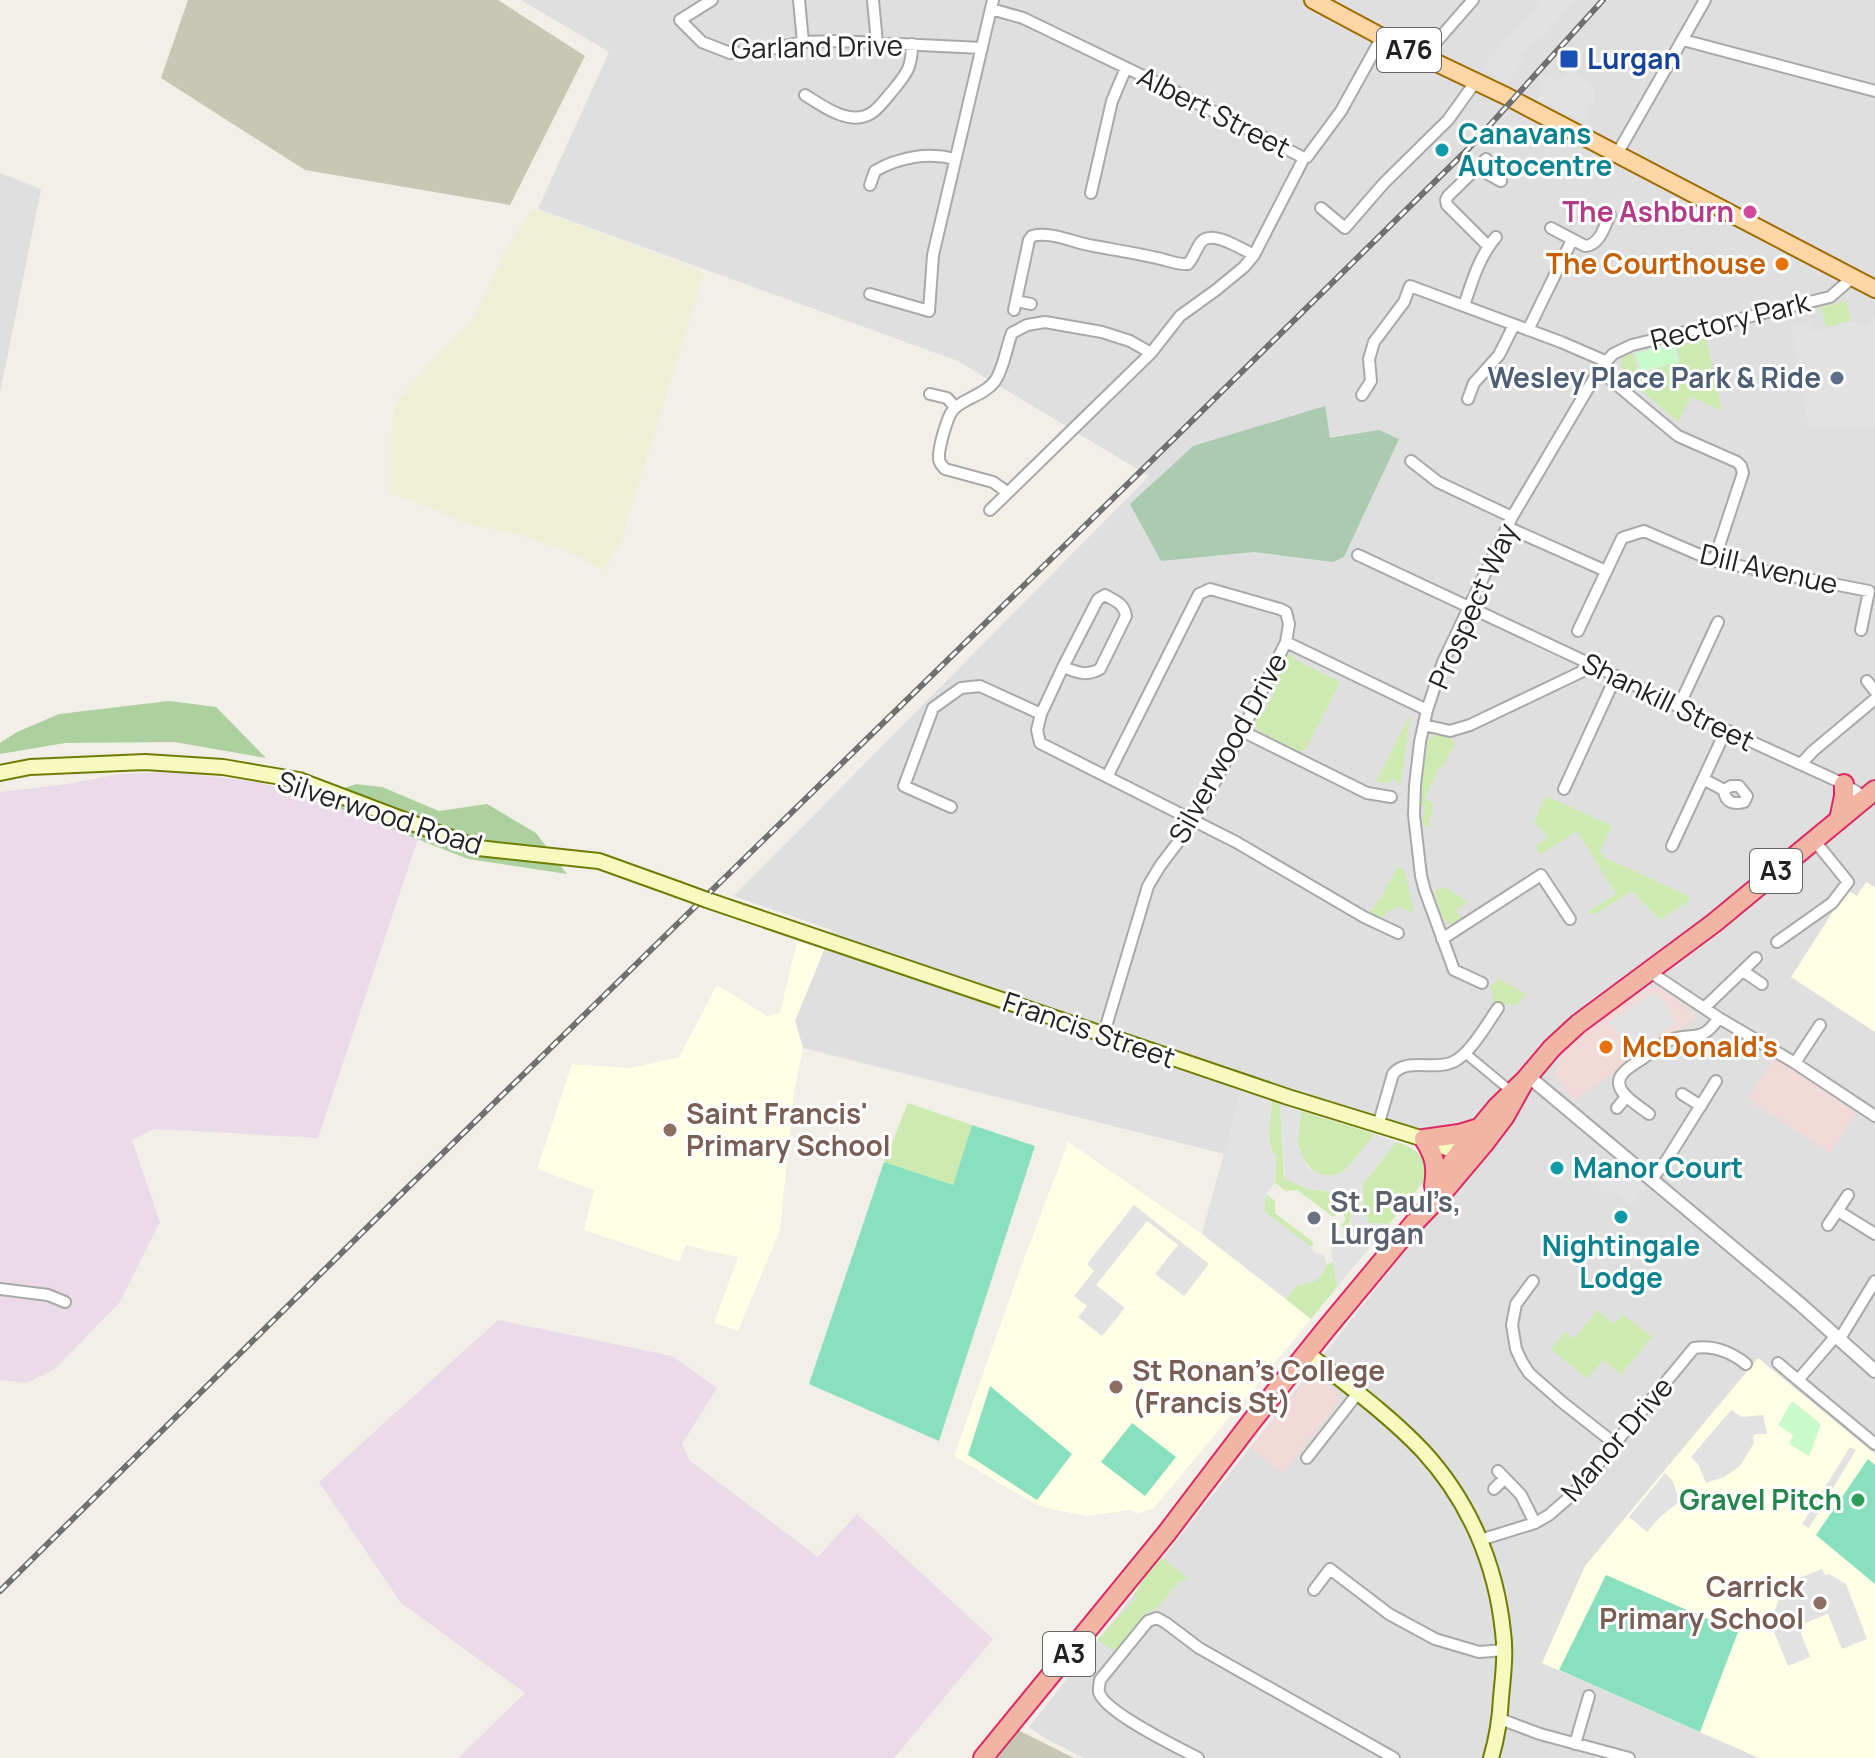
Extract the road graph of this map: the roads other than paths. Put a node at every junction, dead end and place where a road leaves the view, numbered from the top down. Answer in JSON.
{"nodes":[{"id":1,"x":712,"y":0,"type":"edge"},
{"id":2,"x":799,"y":0,"type":"edge"},
{"id":3,"x":873,"y":0,"type":"edge"},
{"id":4,"x":1313,"y":0,"type":"edge"},
{"id":5,"x":1473,"y":0,"type":"edge"},
{"id":6,"x":1705,"y":0,"type":"edge"},
{"id":7,"x":992,"y":5,"type":"edge"},
{"id":8,"x":1382,"y":37,"type":"junction"},
{"id":9,"x":1683,"y":40,"type":"junction"},
{"id":10,"x":803,"y":42,"type":"junction"},
{"id":11,"x":877,"y":43,"type":"junction"},
{"id":12,"x":912,"y":44,"type":"junction"},
{"id":13,"x":982,"y":48,"type":"junction"},
{"id":14,"x":1423,"y":57,"type":"junction"},
{"id":15,"x":1126,"y":68,"type":"junction"},
{"id":16,"x":1476,"y":81,"type":"junction"},
{"id":17,"x":1875,"y":91,"type":"edge"},
{"id":18,"x":805,"y":95,"type":"dead end"},
{"id":19,"x":1617,"y":154,"type":"junction"},
{"id":20,"x":1304,"y":158,"type":"junction"},
{"id":21,"x":955,"y":159,"type":"junction"},
{"id":22,"x":1486,"y":159,"type":"dead end"},
{"id":23,"x":1477,"y":168,"type":"junction"},
{"id":24,"x":1501,"y":181,"type":"dead end"},
{"id":25,"x":870,"y":185,"type":"dead end"},
{"id":26,"x":1091,"y":193,"type":"dead end"},
{"id":27,"x":1321,"y":208,"type":"dead end"},
{"id":28,"x":1610,"y":215,"type":"dead end"},
{"id":29,"x":1551,"y":228,"type":"dead end"},
{"id":30,"x":1572,"y":240,"type":"junction"},
{"id":31,"x":1254,"y":255,"type":"junction"},
{"id":32,"x":1852,"y":278,"type":"junction"},
{"id":33,"x":1873,"y":288,"type":"edge"},
{"id":34,"x":870,"y":294,"type":"dead end"},
{"id":35,"x":1031,"y":304,"type":"dead end"},
{"id":36,"x":1464,"y":306,"type":"junction"},
{"id":37,"x":1514,"y":325,"type":"junction"},
{"id":38,"x":1528,"y":330,"type":"junction"},
{"id":39,"x":1151,"y":353,"type":"junction"},
{"id":40,"x":1602,"y":366,"type":"junction"},
{"id":41,"x":930,"y":394,"type":"dead end"},
{"id":42,"x":1362,"y":395,"type":"dead end"},
{"id":43,"x":1468,"y":399,"type":"dead end"},
{"id":44,"x":955,"y":407,"type":"junction"},
{"id":45,"x":1411,"y":461,"type":"dead end"},
{"id":46,"x":1007,"y":492,"type":"junction"},
{"id":47,"x":990,"y":510,"type":"dead end"},
{"id":48,"x":1510,"y":522,"type":"junction"},
{"id":49,"x":1358,"y":555,"type":"dead end"},
{"id":50,"x":1714,"y":561,"type":"junction"},
{"id":51,"x":1606,"y":571,"type":"junction"},
{"id":52,"x":1469,"y":607,"type":"junction"},
{"id":53,"x":1718,"y":622,"type":"dead end"},
{"id":54,"x":1861,"y":630,"type":"dead end"},
{"id":55,"x":1578,"y":631,"type":"dead end"},
{"id":56,"x":1286,"y":642,"type":"junction"},
{"id":57,"x":1587,"y":663,"type":"junction"},
{"id":58,"x":1063,"y":667,"type":"junction"},
{"id":59,"x":1616,"y":676,"type":"junction"},
{"id":60,"x":1867,"y":681,"type":"dead end"},
{"id":61,"x":1875,"y":691,"type":"edge"},
{"id":62,"x":1875,"y":699,"type":"edge"},
{"id":63,"x":1679,"y":706,"type":"junction"},
{"id":64,"x":1427,"y":710,"type":"junction"},
{"id":65,"x":1041,"y":714,"type":"junction"},
{"id":66,"x":1424,"y":725,"type":"junction"},
{"id":67,"x":1726,"y":730,"type":"junction"},
{"id":68,"x":1242,"y":731,"type":"junction"},
{"id":69,"x":1801,"y":764,"type":"junction"},
{"id":70,"x":0,"y":773,"type":"edge"},
{"id":71,"x":1107,"y":777,"type":"junction"},
{"id":72,"x":1703,"y":779,"type":"junction"},
{"id":73,"x":1844,"y":784,"type":"junction"},
{"id":74,"x":1564,"y":789,"type":"dead end"},
{"id":75,"x":1724,"y":790,"type":"dead end"},
{"id":76,"x":1871,"y":794,"type":"edge"},
{"id":77,"x":1391,"y":797,"type":"dead end"},
{"id":78,"x":951,"y":807,"type":"dead end"},
{"id":79,"x":1839,"y":820,"type":"junction"},
{"id":80,"x":1194,"y":821,"type":"junction"},
{"id":81,"x":1814,"y":840,"type":"junction"},
{"id":82,"x":1672,"y":846,"type":"dead end"},
{"id":83,"x":707,"y":900,"type":"joint"},
{"id":84,"x":1570,"y":919,"type":"dead end"},
{"id":85,"x":1398,"y":933,"type":"dead end"},
{"id":86,"x":1442,"y":939,"type":"junction"},
{"id":87,"x":1777,"y":942,"type":"dead end"},
{"id":88,"x":1756,"y":958,"type":"dead end"},
{"id":89,"x":1743,"y":971,"type":"junction"},
{"id":90,"x":1650,"y":972,"type":"junction"},
{"id":91,"x":1482,"y":983,"type":"dead end"},
{"id":92,"x":1762,"y":984,"type":"dead end"},
{"id":93,"x":1704,"y":1008,"type":"junction"},
{"id":94,"x":1493,"y":1009,"type":"dead end"},
{"id":95,"x":1719,"y":1018,"type":"junction"},
{"id":96,"x":1820,"y":1025,"type":"dead end"},
{"id":97,"x":1104,"y":1033,"type":"junction"},
{"id":98,"x":1465,"y":1053,"type":"junction"},
{"id":99,"x":1795,"y":1063,"type":"junction"},
{"id":100,"x":1716,"y":1081,"type":"dead end"},
{"id":101,"x":1522,"y":1083,"type":"junction"},
{"id":102,"x":1682,"y":1094,"type":"dead end"},
{"id":103,"x":1626,"y":1097,"type":"junction"},
{"id":104,"x":1701,"y":1106,"type":"junction"},
{"id":105,"x":1617,"y":1108,"type":"dead end"},
{"id":106,"x":1649,"y":1114,"type":"dead end"},
{"id":107,"x":1875,"y":1116,"type":"edge"},
{"id":108,"x":1378,"y":1126,"type":"junction"},
{"id":109,"x":1479,"y":1128,"type":"junction"},
{"id":110,"x":1424,"y":1139,"type":"junction"},
{"id":111,"x":1464,"y":1157,"type":"junction"},
{"id":112,"x":1652,"y":1179,"type":"junction"},
{"id":113,"x":1433,"y":1189,"type":"junction"},
{"id":114,"x":1848,"y":1195,"type":"dead end"},
{"id":115,"x":1838,"y":1211,"type":"junction"},
{"id":116,"x":1414,"y":1223,"type":"junction"},
{"id":117,"x":1828,"y":1225,"type":"dead end"},
{"id":118,"x":1875,"y":1234,"type":"edge"},
{"id":119,"x":1533,"y":1281,"type":"dead end"},
{"id":120,"x":1875,"y":1281,"type":"edge"},
{"id":121,"x":0,"y":1289,"type":"edge"},
{"id":122,"x":65,"y":1302,"type":"dead end"},
{"id":123,"x":1837,"y":1338,"type":"junction"},
{"id":124,"x":1307,"y":1353,"type":"junction"},
{"id":125,"x":1778,"y":1363,"type":"dead end"},
{"id":126,"x":1746,"y":1364,"type":"dead end"},
{"id":127,"x":1875,"y":1371,"type":"edge"},
{"id":128,"x":1798,"y":1380,"type":"junction"},
{"id":129,"x":1358,"y":1393,"type":"junction"},
{"id":130,"x":1614,"y":1443,"type":"junction"},
{"id":131,"x":1875,"y":1444,"type":"edge"},
{"id":132,"x":1307,"y":1458,"type":"dead end"},
{"id":133,"x":1494,"y":1489,"type":"dead end"},
{"id":134,"x":1535,"y":1523,"type":"junction"},
{"id":135,"x":1480,"y":1540,"type":"junction"},
{"id":136,"x":1314,"y":1590,"type":"dead end"},
{"id":137,"x":1504,"y":1650,"type":"junction"},
{"id":138,"x":1589,"y":1696,"type":"dead end"},
{"id":139,"x":1500,"y":1719,"type":"junction"},
{"id":140,"x":1575,"y":1744,"type":"junction"},
{"id":141,"x":983,"y":1758,"type":"edge"},
{"id":142,"x":1198,"y":1758,"type":"edge"},
{"id":143,"x":1394,"y":1758,"type":"edge"},
{"id":144,"x":1491,"y":1758,"type":"edge"},
{"id":145,"x":1629,"y":1758,"type":"edge"}],
"edges":[{"from":1,"to":10,"type":"street","name":"Garland Drive"},
{"from":2,"to":10,"type":"street"},
{"from":3,"to":11,"type":"street"},
{"from":4,"to":8,"type":"main road","number":"A76"},
{"from":5,"to":14,"type":"street"},
{"from":6,"to":9,"type":"street"},
{"from":7,"to":13,"type":"street"},
{"from":7,"to":15,"type":"street","name":"Albert Street"},
{"from":8,"to":14,"type":"main road","number":"A76"},
{"from":8,"to":20,"type":"street","name":"Albert Street"},
{"from":9,"to":17,"type":"street"},
{"from":9,"to":19,"type":"street"},
{"from":10,"to":11,"type":"street","name":"Garland Drive"},
{"from":11,"to":12,"type":"street","name":"Garland Drive"},
{"from":12,"to":13,"type":"street","name":"Garland Drive"},
{"from":12,"to":18,"type":"street"},
{"from":13,"to":21,"type":"street"},
{"from":14,"to":16,"type":"main road","number":"A76"},
{"from":15,"to":20,"type":"street","name":"Albert Street"},
{"from":15,"to":26,"type":"street"},
{"from":16,"to":19,"type":"main road","number":"A76"},
{"from":16,"to":27,"type":"street"},
{"from":19,"to":32,"type":"main road","number":"A76"},
{"from":20,"to":31,"type":"street"},
{"from":21,"to":25,"type":"street"},
{"from":21,"to":34,"type":"street"},
{"from":22,"to":23,"type":"street"},
{"from":23,"to":24,"type":"street"},
{"from":23,"to":36,"type":"street"},
{"from":28,"to":30,"type":"street"},
{"from":29,"to":30,"type":"street"},
{"from":30,"to":38,"type":"street"},
{"from":31,"to":35,"type":"street"},
{"from":31,"to":39,"type":"street"},
{"from":32,"to":33,"type":"main road","number":"A76"},
{"from":32,"to":40,"type":"street","name":"Rectory Park"},
{"from":36,"to":37,"type":"street"},
{"from":36,"to":42,"type":"street"},
{"from":37,"to":38,"type":"street"},
{"from":37,"to":43,"type":"street"},
{"from":38,"to":40,"type":"street"},
{"from":39,"to":44,"type":"street"},
{"from":39,"to":46,"type":"street"},
{"from":40,"to":48,"type":"street","name":"Prospect Way"},
{"from":40,"to":50,"type":"street"},
{"from":41,"to":44,"type":"street"},
{"from":44,"to":46,"type":"street"},
{"from":45,"to":48,"type":"street"},
{"from":46,"to":47,"type":"street"},
{"from":48,"to":51,"type":"street"},
{"from":48,"to":52,"type":"street","name":"Prospect Way"},
{"from":49,"to":52,"type":"street","name":"Shankill Street"},
{"from":50,"to":51,"type":"street","name":"Dill Avenue"},
{"from":50,"to":54,"type":"street","name":"Dill Avenue"},
{"from":51,"to":55,"type":"street","name":"Dill Avenue"},
{"from":52,"to":57,"type":"street","name":"Shankill Street"},
{"from":52,"to":64,"type":"street","name":"Prospect Way"},
{"from":53,"to":63,"type":"street"},
{"from":56,"to":64,"type":"street"},
{"from":56,"to":68,"type":"street","name":"Silverwood Drive"},
{"from":56,"to":71,"type":"street"},
{"from":57,"to":59,"type":"street","name":"Shankill Street"},
{"from":57,"to":66,"type":"street"},
{"from":58,"to":58,"type":"street"},
{"from":58,"to":65,"type":"street"},
{"from":59,"to":63,"type":"street","name":"Shankill Street"},
{"from":59,"to":74,"type":"street"},
{"from":60,"to":61,"type":"street"},
{"from":62,"to":69,"type":"street"},
{"from":63,"to":67,"type":"street","name":"Shankill Street"},
{"from":64,"to":66,"type":"street","name":"Prospect Way"},
{"from":65,"to":71,"type":"street"},
{"from":65,"to":78,"type":"street"},
{"from":66,"to":86,"type":"street","name":"Prospect Way"},
{"from":67,"to":69,"type":"street","name":"Shankill Street"},
{"from":67,"to":72,"type":"street"},
{"from":68,"to":77,"type":"street"},
{"from":68,"to":80,"type":"street","name":"Silverwood Drive"},
{"from":69,"to":73,"type":"street","name":"Shankill Street"},
{"from":70,"to":83,"type":"main road","name":"Silverwood Road","bridge":true},
{"from":71,"to":80,"type":"street"},
{"from":72,"to":75,"type":"street"},
{"from":72,"to":82,"type":"street"},
{"from":73,"to":76,"type":"street","name":"Shankill Street"},
{"from":73,"to":79,"type":"highway"},
{"from":76,"to":79,"type":"highway","number":"A3"},
{"from":79,"to":81,"type":"highway","number":"A3"},
{"from":80,"to":85,"type":"street"},
{"from":80,"to":97,"type":"street","name":"Silverwood Drive"},
{"from":81,"to":87,"type":"street"},
{"from":81,"to":90,"type":"highway","number":"A3"},
{"from":83,"to":97,"type":"main road","name":"Francis Street"},
{"from":84,"to":86,"type":"street"},
{"from":86,"to":91,"type":"street","name":"Prospect Way"},
{"from":88,"to":89,"type":"street"},
{"from":89,"to":92,"type":"street"},
{"from":89,"to":93,"type":"street"},
{"from":90,"to":93,"type":"street"},
{"from":90,"to":101,"type":"highway","number":"A3"},
{"from":93,"to":95,"type":"street"},
{"from":94,"to":98,"type":"street"},
{"from":95,"to":99,"type":"street"},
{"from":95,"to":103,"type":"street"},
{"from":96,"to":99,"type":"street"},
{"from":97,"to":108,"type":"main road","name":"Francis Street"},
{"from":98,"to":101,"type":"street"},
{"from":98,"to":108,"type":"street"},
{"from":99,"to":107,"type":"street"},
{"from":100,"to":104,"type":"street"},
{"from":101,"to":109,"type":"highway","number":"A3"},
{"from":101,"to":111,"type":"highway","number":"A3"},
{"from":101,"to":112,"type":"street"},
{"from":102,"to":104,"type":"street"},
{"from":103,"to":105,"type":"street"},
{"from":103,"to":106,"type":"street"},
{"from":104,"to":112,"type":"street"},
{"from":108,"to":110,"type":"main road","name":"Francis Street"},
{"from":109,"to":110,"type":"highway"},
{"from":109,"to":111,"type":"highway","number":"A3"},
{"from":110,"to":111,"type":"main road","name":"Francis Street"},
{"from":110,"to":113,"type":"highway"},
{"from":111,"to":113,"type":"highway","number":"A3"},
{"from":111,"to":116,"type":"highway","number":"A3"},
{"from":112,"to":123,"type":"street"},
{"from":113,"to":116,"type":"highway","number":"A3"},
{"from":114,"to":115,"type":"street"},
{"from":115,"to":117,"type":"street"},
{"from":115,"to":118,"type":"street"},
{"from":116,"to":124,"type":"highway","number":"A3"},
{"from":119,"to":130,"type":"street"},
{"from":120,"to":123,"type":"street"},
{"from":121,"to":122,"type":"street"},
{"from":123,"to":127,"type":"street"},
{"from":123,"to":128,"type":"street"},
{"from":124,"to":129,"type":"main road"},
{"from":124,"to":141,"type":"highway","number":"A3"},
{"from":125,"to":128,"type":"street"},
{"from":126,"to":130,"type":"street","name":"Manor Drive"},
{"from":128,"to":131,"type":"street"},
{"from":129,"to":132,"type":"street"},
{"from":129,"to":135,"type":"main road"},
{"from":130,"to":134,"type":"street","name":"Manor Drive"},
{"from":133,"to":134,"type":"street"},
{"from":134,"to":135,"type":"street","name":"Manor Drive"},
{"from":135,"to":137,"type":"main road"},
{"from":136,"to":137,"type":"street"},
{"from":137,"to":139,"type":"main road"},
{"from":138,"to":140,"type":"street"},
{"from":139,"to":140,"type":"street"},
{"from":139,"to":144,"type":"main road"},
{"from":140,"to":145,"type":"street"},
{"from":142,"to":143,"type":"street"}]}
